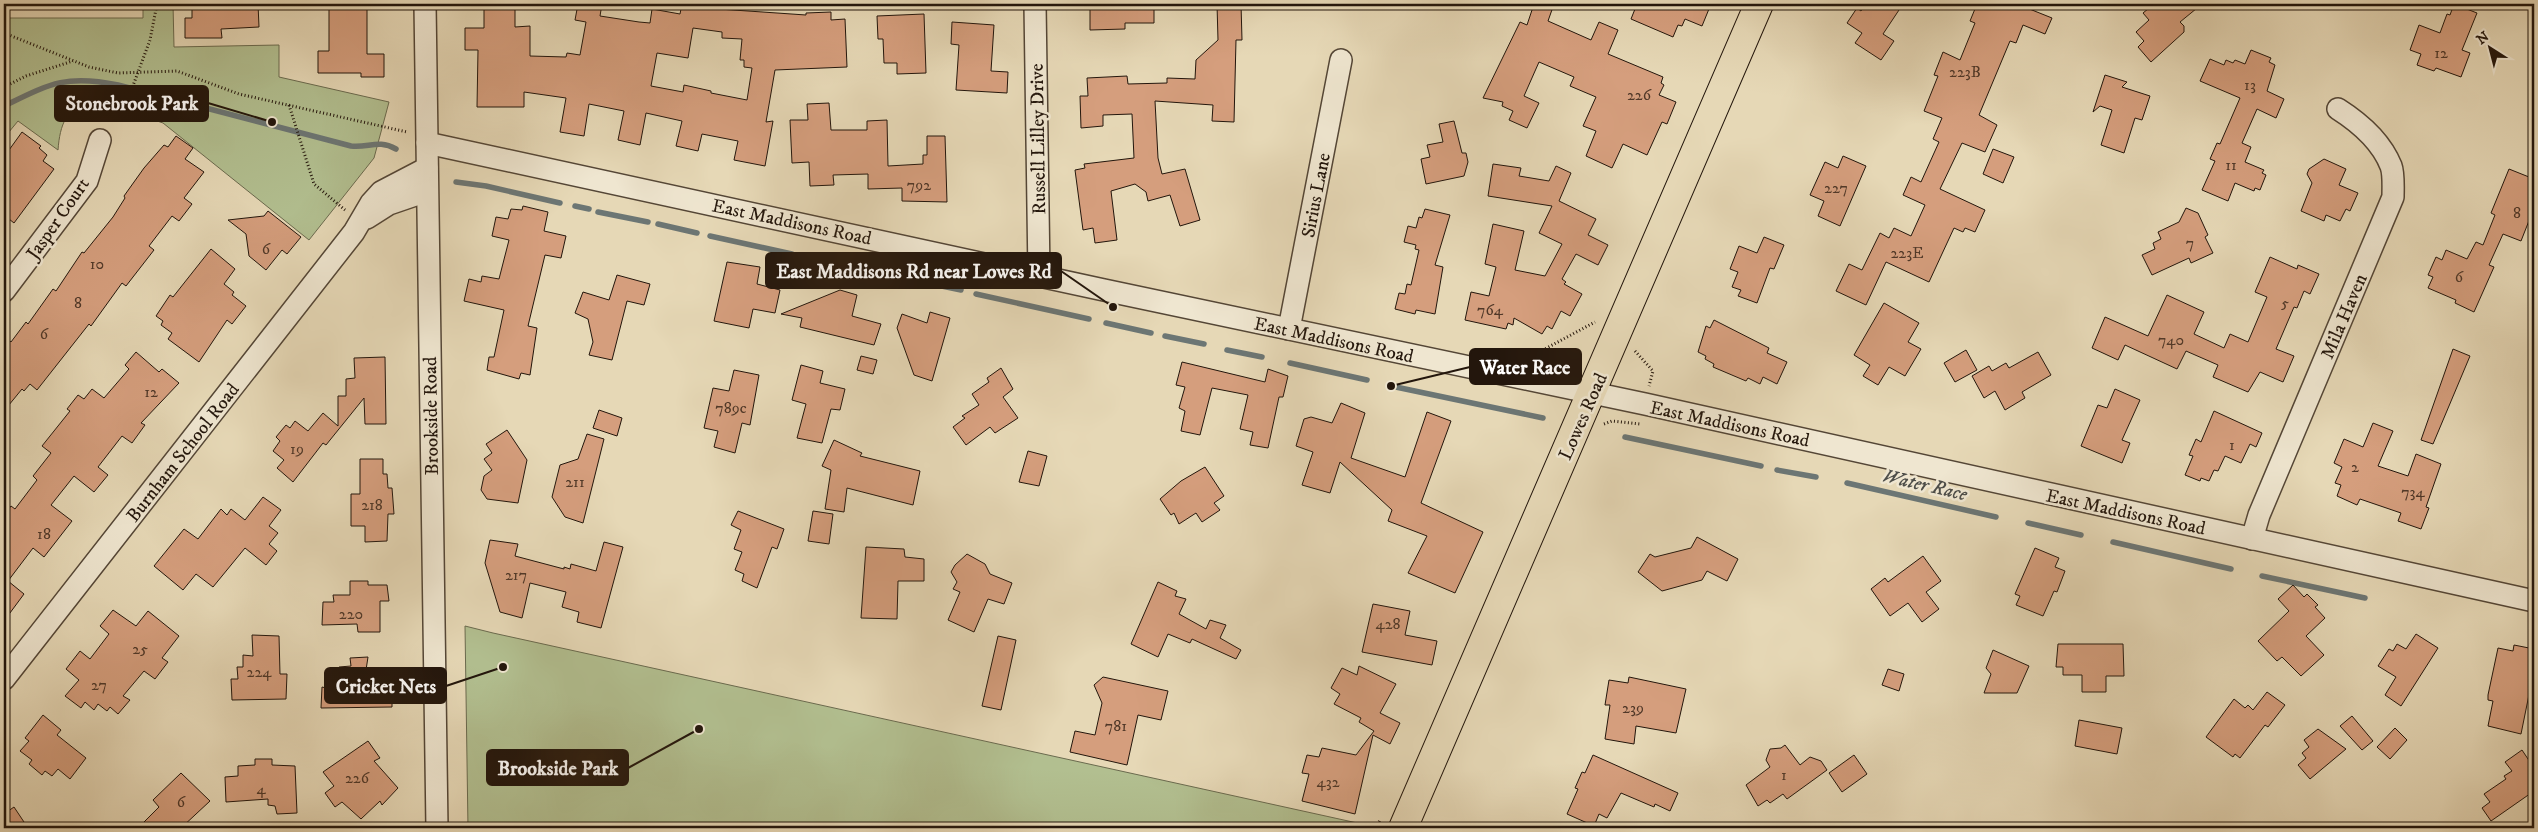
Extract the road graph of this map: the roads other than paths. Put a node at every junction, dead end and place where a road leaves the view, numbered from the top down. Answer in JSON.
{"nodes":[{"id":1,"x":425,"y":4,"type":"edge"},
{"id":2,"x":1034,"y":4,"type":"edge"},
{"id":3,"x":1759,"y":4,"type":"edge"},
{"id":4,"x":1341,"y":60,"type":"dead end"},
{"id":5,"x":2338,"y":109,"type":"dead end"},
{"id":6,"x":100,"y":140,"type":"dead end"},
{"id":7,"x":427,"y":143,"type":"junction"},
{"id":8,"x":427,"y":168,"type":"junction"},
{"id":9,"x":427,"y":191,"type":"junction"},
{"id":10,"x":352,"y":217,"type":"junction"},
{"id":11,"x":1039,"y":275,"type":"junction"},
{"id":12,"x":4,"y":291,"type":"edge"},
{"id":13,"x":1289,"y":329,"type":"junction"},
{"id":14,"x":1592,"y":393,"type":"junction"},
{"id":15,"x":2252,"y":539,"type":"junction"},
{"id":16,"x":2534,"y":601,"type":"edge"},
{"id":17,"x":4,"y":679,"type":"edge"},
{"id":18,"x":437,"y":828,"type":"edge"},
{"id":19,"x":1403,"y":828,"type":"edge"}],
"edges":[{"from":1,"to":7,"type":"street","name":"Brookside Road"},
{"from":2,"to":11,"type":"street","name":"Russell Lilley Drive"},
{"from":3,"to":14,"type":"main road","name":"Lowes Road"},
{"from":4,"to":13,"type":"street","name":"Sirius Lane"},
{"from":5,"to":15,"type":"street","name":"Mila Haven"},
{"from":6,"to":12,"type":"street","name":"Jasper Court"},
{"from":7,"to":8,"type":"street","name":"Brookside Road"},
{"from":7,"to":11,"type":"street","name":"East Maddisons Road"},
{"from":8,"to":9,"type":"street","name":"Brookside Road"},
{"from":8,"to":10,"type":"street","name":"Burnham School Road"},
{"from":9,"to":10,"type":"street","name":"Burnham School Road"},
{"from":9,"to":18,"type":"street","name":"Brookside Road"},
{"from":10,"to":17,"type":"street","name":"Burnham School Road"},
{"from":11,"to":13,"type":"street","name":"East Maddisons Road"},
{"from":13,"to":14,"type":"street","name":"East Maddisons Road"},
{"from":14,"to":15,"type":"street","name":"East Maddisons Road"},
{"from":14,"to":19,"type":"main road","name":"Lowes Road"},
{"from":15,"to":16,"type":"street","name":"East Maddisons Road"}]}
